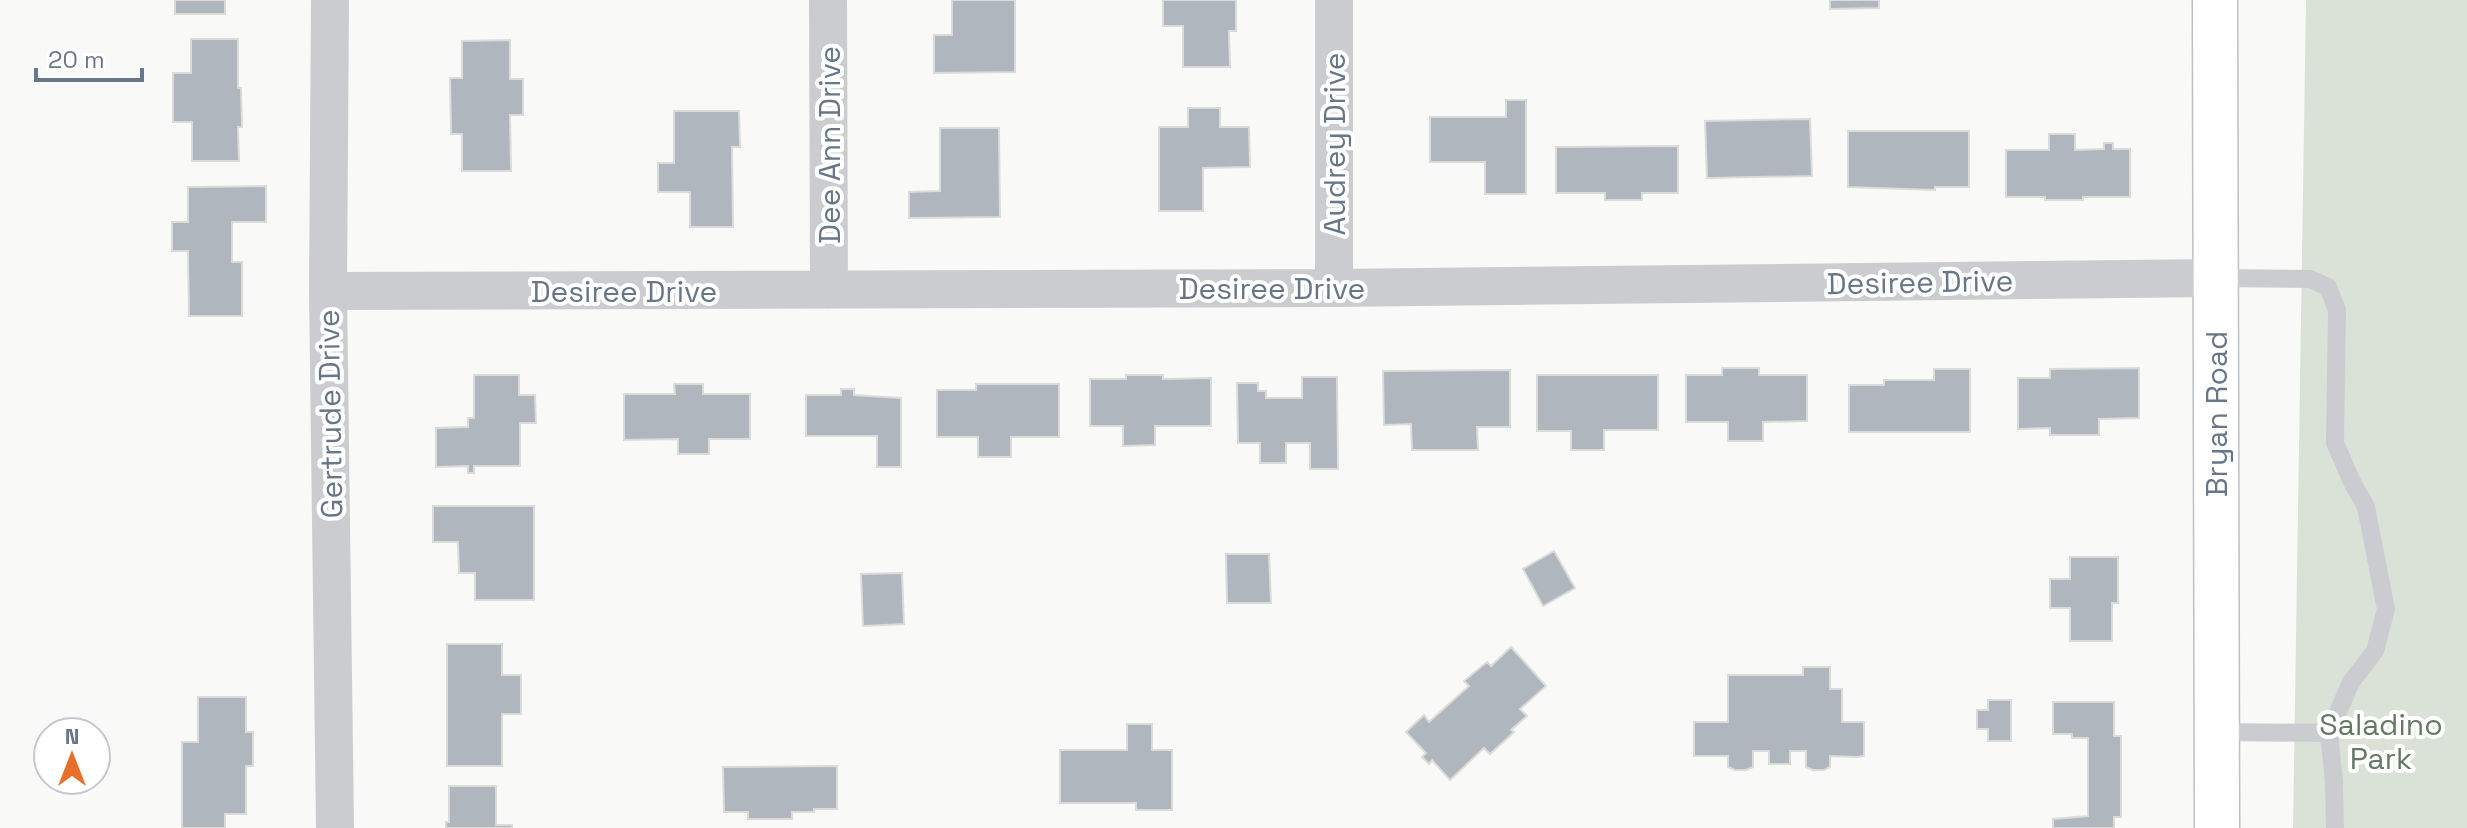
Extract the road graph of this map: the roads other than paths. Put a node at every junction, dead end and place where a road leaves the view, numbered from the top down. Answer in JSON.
{"nodes":[{"id":1,"x":330,"y":0,"type":"edge"},
{"id":2,"x":828,"y":0,"type":"edge"},
{"id":3,"x":1334,"y":0,"type":"edge"},
{"id":4,"x":2215,"y":0,"type":"edge"},
{"id":5,"x":2216,"y":278,"type":"junction"},
{"id":6,"x":1334,"y":288,"type":"junction"},
{"id":7,"x":829,"y":290,"type":"junction"},
{"id":8,"x":328,"y":291,"type":"junction"},
{"id":9,"x":2217,"y":732,"type":"junction"},
{"id":10,"x":2329,"y":733,"type":"junction"},
{"id":11,"x":335,"y":828,"type":"edge"},
{"id":12,"x":2217,"y":828,"type":"edge"},
{"id":13,"x":2335,"y":828,"type":"edge"}],
"edges":[{"from":1,"to":8,"type":"street","name":"Gertrude Drive"},
{"from":2,"to":7,"type":"street","name":"Dee Ann Drive"},
{"from":3,"to":6,"type":"street","name":"Audrey Drive"},
{"from":4,"to":5,"type":"street","name":"Bryan Road"},
{"from":5,"to":6,"type":"street","name":"Desiree Drive"},
{"from":5,"to":9,"type":"street","name":"Bryan Road"},
{"from":5,"to":10,"type":"lane"},
{"from":6,"to":7,"type":"street","name":"Desiree Drive"},
{"from":7,"to":8,"type":"street","name":"Desiree Drive"},
{"from":8,"to":11,"type":"street","name":"Gertrude Drive"},
{"from":9,"to":10,"type":"lane"},
{"from":9,"to":12,"type":"street","name":"Bryan Road"},
{"from":10,"to":13,"type":"lane"}]}
